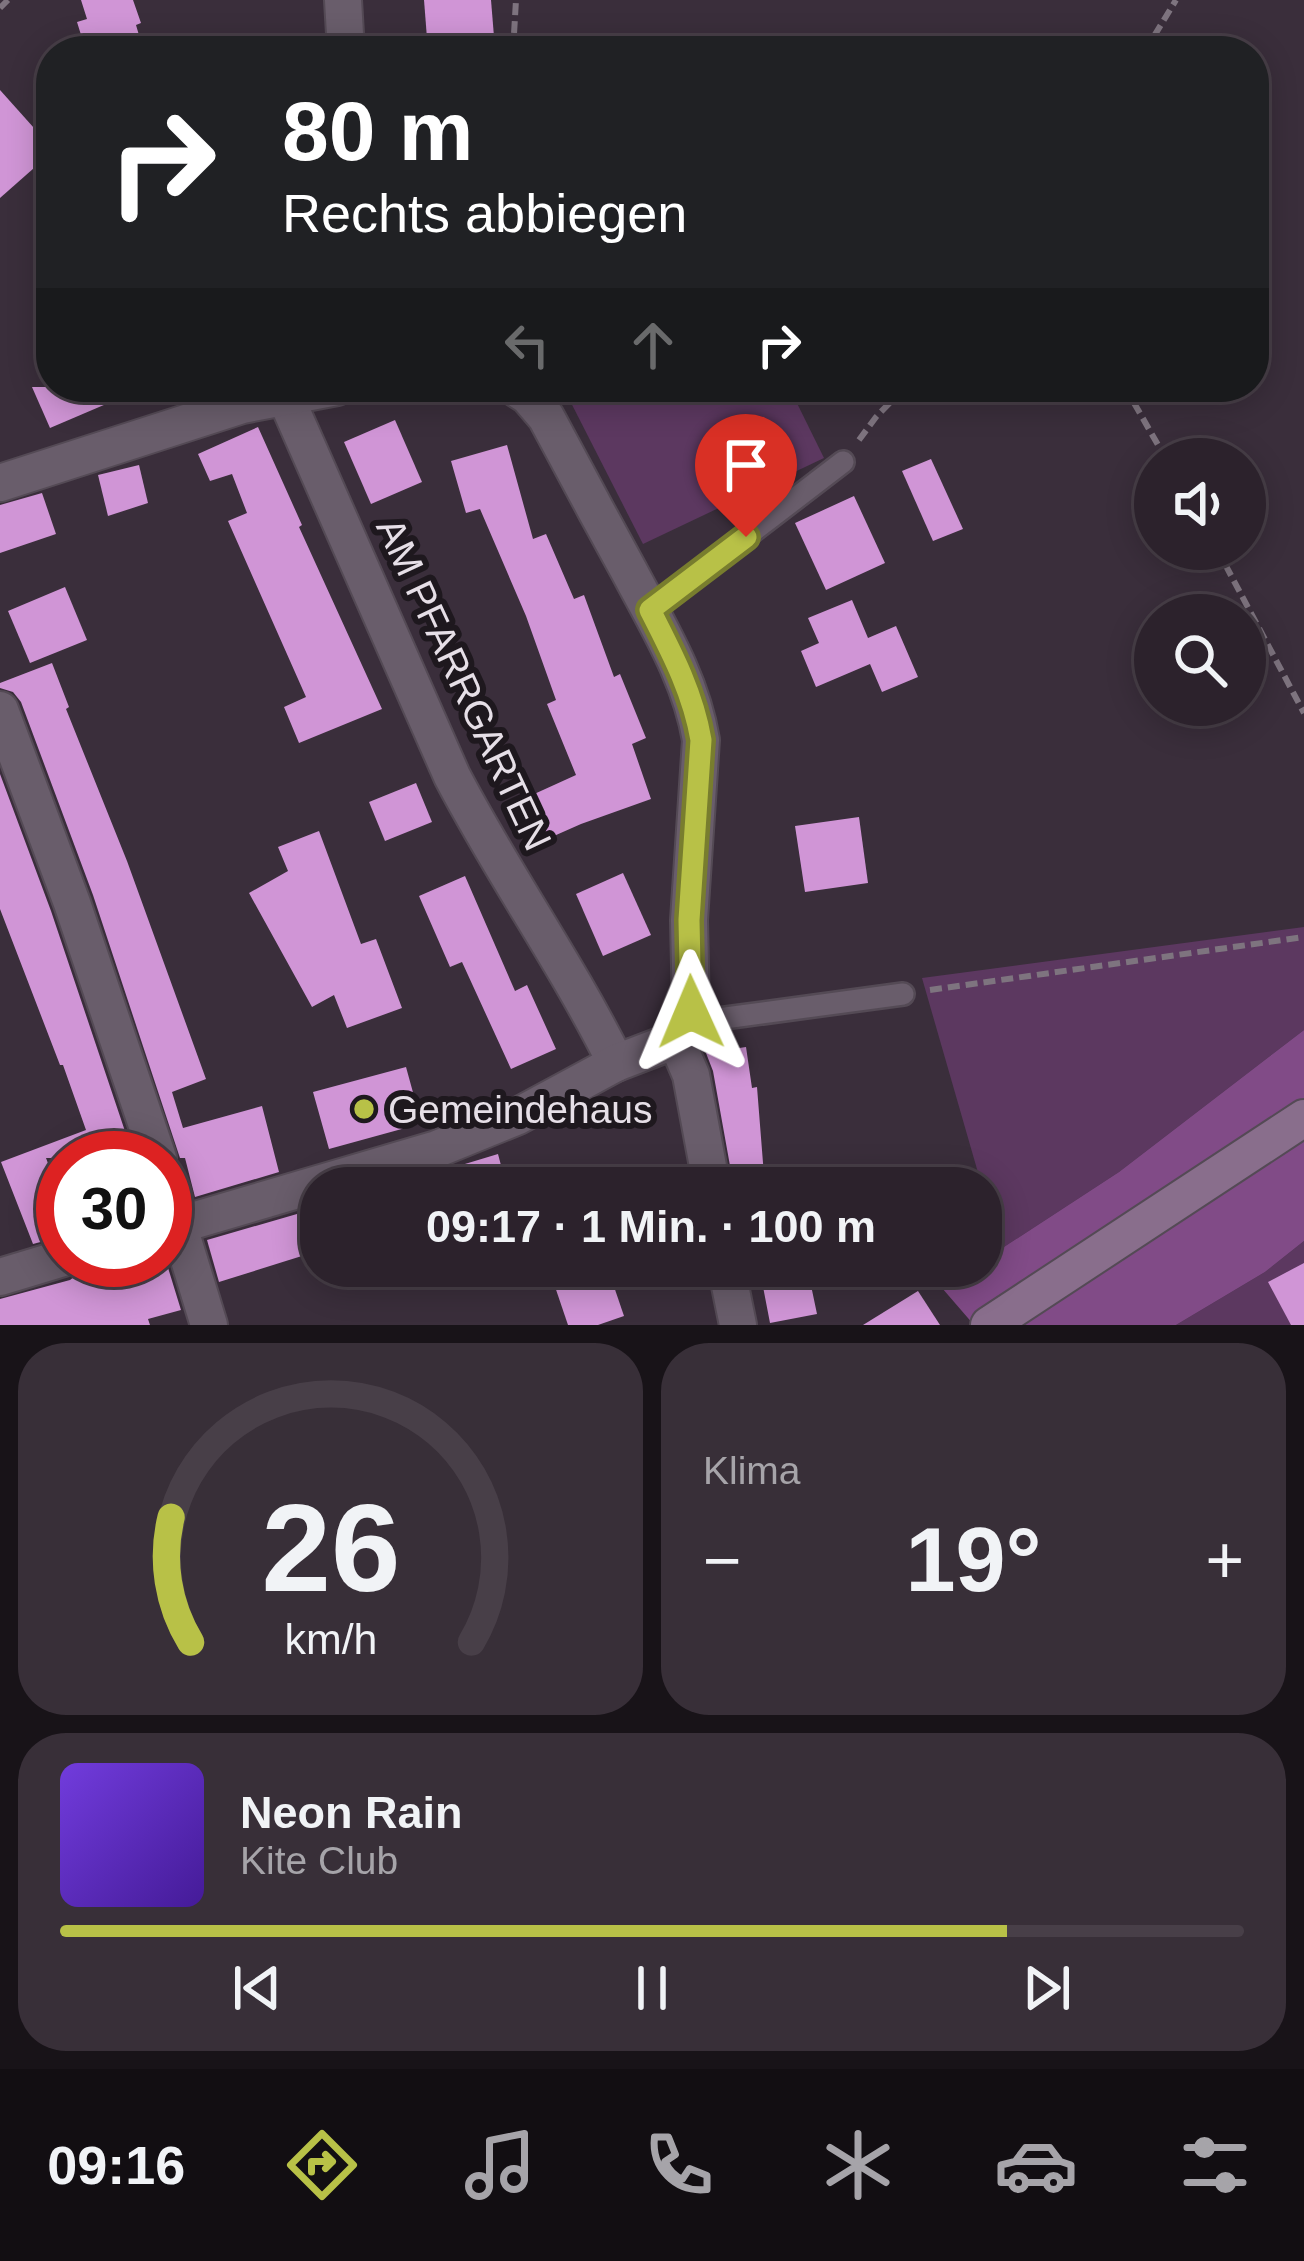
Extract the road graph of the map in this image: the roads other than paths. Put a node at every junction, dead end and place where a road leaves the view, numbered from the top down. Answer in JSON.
{"nodes":[{"id":1,"x":343,"y":0,"type":"edge"},
{"id":2,"x":345,"y":36,"type":"edge"},
{"id":3,"x":223,"y":402,"type":"edge"},
{"id":4,"x":288,"y":402,"type":"edge"},
{"id":5,"x":533,"y":402,"type":"edge"},
{"id":6,"x":843,"y":462,"type":"road end"},
{"id":7,"x":0,"y":483,"type":"edge"},
{"id":8,"x":650,"y":610,"type":"junction"},
{"id":9,"x":0,"y":710,"type":"edge"},
{"id":10,"x":903,"y":994,"type":"road end"},
{"id":11,"x":682,"y":1031,"type":"junction"},
{"id":12,"x":616,"y":1063,"type":"junction"},
{"id":13,"x":1304,"y":1118,"type":"edge"},
{"id":14,"x":149,"y":1131,"type":"edge"},
{"id":15,"x":708,"y":1167,"type":"edge"},
{"id":16,"x":192,"y":1221,"type":"edge"},
{"id":17,"x":36,"y":1266,"type":"edge"},
{"id":18,"x":0,"y":1276,"type":"edge"},
{"id":19,"x":192,"y":1280,"type":"edge"},
{"id":20,"x":730,"y":1287,"type":"edge"},
{"id":21,"x":209,"y":1325,"type":"edge"},
{"id":22,"x":738,"y":1325,"type":"edge"},
{"id":23,"x":989,"y":1325,"type":"edge"}],
"edges":[{"from":1,"to":2,"type":"street"},
{"from":3,"to":7,"type":"street"},
{"from":4,"to":12,"type":"street","name":"AM PFARRGARTEN"},
{"from":5,"to":8,"type":"street"},
{"from":6,"to":8,"type":"lane"},
{"from":8,"to":11,"type":"street"},
{"from":9,"to":14,"type":"street"},
{"from":10,"to":11,"type":"lane"},
{"from":11,"to":12,"type":"street"},
{"from":11,"to":15,"type":"street"},
{"from":12,"to":16,"type":"street"},
{"from":13,"to":23,"type":"street"},
{"from":17,"to":18,"type":"street"},
{"from":19,"to":21,"type":"street"},
{"from":20,"to":22,"type":"street"}]}
